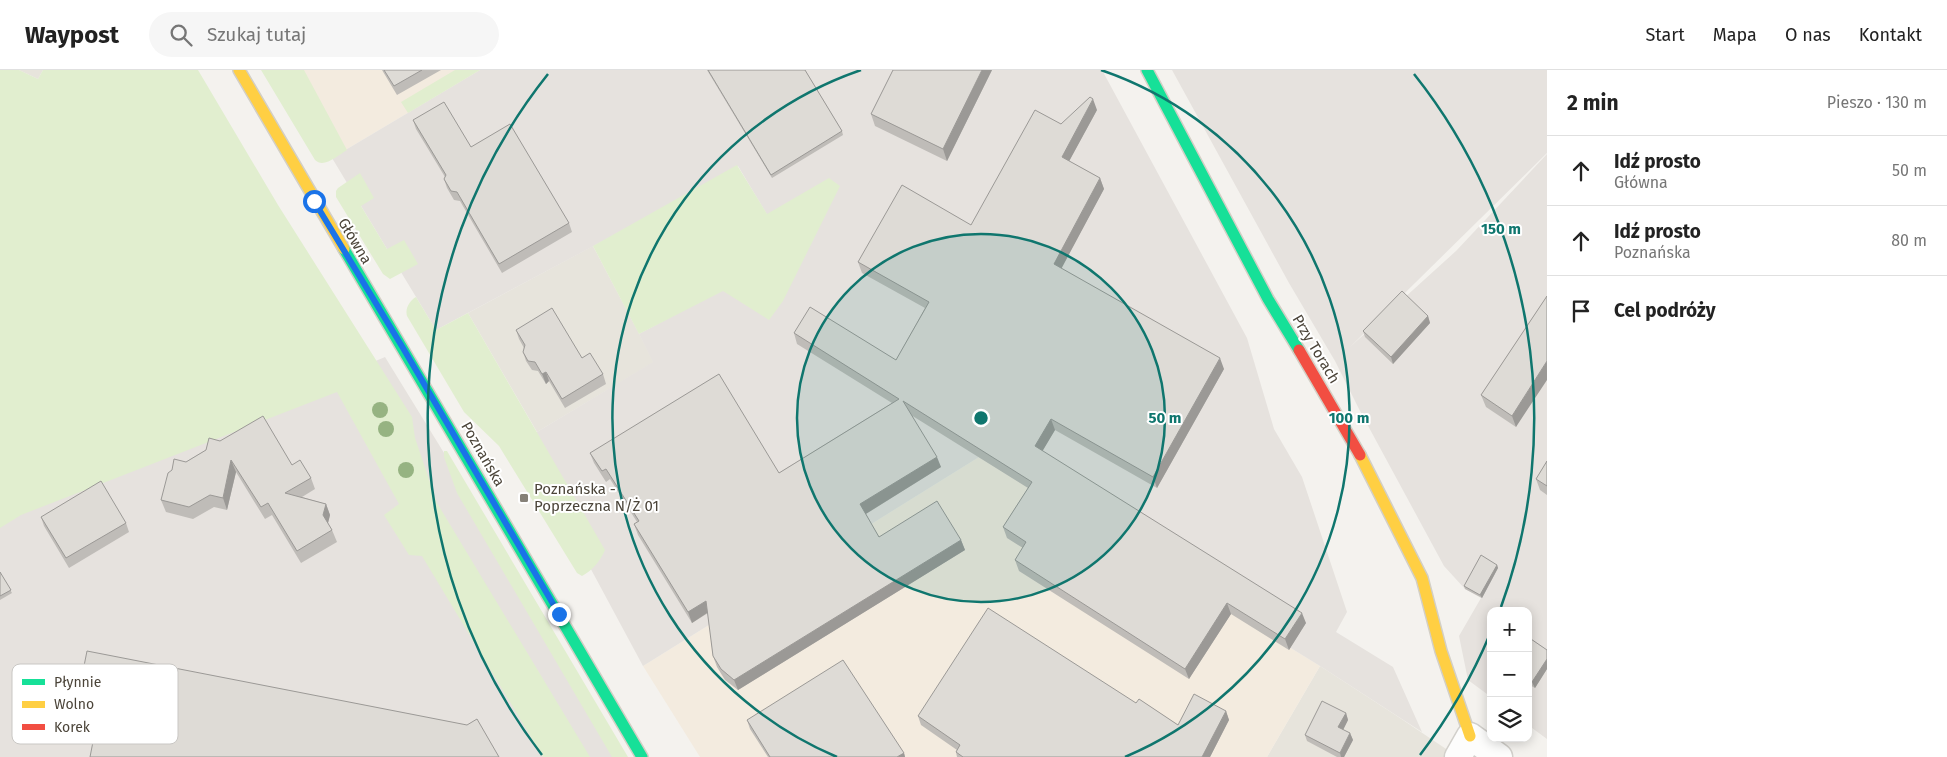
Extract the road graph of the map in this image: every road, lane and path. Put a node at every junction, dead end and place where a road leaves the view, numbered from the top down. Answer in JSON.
{"nodes":[{"id":1,"x":239,"y":70,"type":"edge"},
{"id":2,"x":1147,"y":70,"type":"edge"},
{"id":3,"x":403,"y":348,"type":"joint"},
{"id":4,"x":1464,"y":747,"type":"edge"},
{"id":5,"x":642,"y":757,"type":"edge"},
{"id":6,"x":1499,"y":757,"type":"edge"}],
"edges":[{"from":1,"to":3,"type":"main road","name":"Główna"},
{"from":2,"to":4,"type":"main road","name":"Przy Torach"},
{"from":3,"to":5,"type":"main road","name":"Poznańska"},
{"from":4,"to":6,"type":"street"}]}
